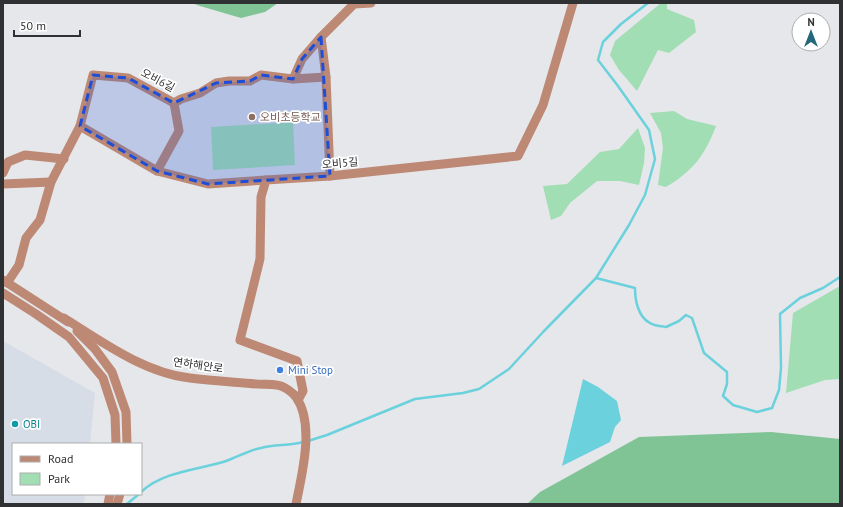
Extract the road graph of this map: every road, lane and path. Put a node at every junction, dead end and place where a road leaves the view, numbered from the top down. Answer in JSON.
{"nodes":[{"id":1,"x":371,"y":3,"type":"edge"},
{"id":2,"x":573,"y":3,"type":"edge"},
{"id":3,"x":355,"y":4,"type":"edge"},
{"id":4,"x":321,"y":37,"type":"junction"},
{"id":5,"x":326,"y":77,"type":"junction"},
{"id":6,"x":292,"y":79,"type":"junction"},
{"id":7,"x":174,"y":103,"type":"junction"},
{"id":8,"x":80,"y":126,"type":"junction"},
{"id":9,"x":64,"y":159,"type":"junction"},
{"id":10,"x":157,"y":171,"type":"junction"},
{"id":11,"x":3,"y":173,"type":"edge"},
{"id":12,"x":330,"y":176,"type":"junction"},
{"id":13,"x":266,"y":180,"type":"junction"},
{"id":14,"x":51,"y":182,"type":"junction"},
{"id":15,"x":3,"y":184,"type":"edge"},
{"id":16,"x":5,"y":281,"type":"edge"},
{"id":17,"x":3,"y":293,"type":"edge"},
{"id":18,"x":64,"y":318,"type":"junction"},
{"id":19,"x":298,"y":400,"type":"junction"},
{"id":20,"x":116,"y":443,"type":"edge"},
{"id":21,"x":127,"y":443,"type":"edge"},
{"id":22,"x":296,"y":504,"type":"edge"}],
"edges":[{"from":1,"to":3,"type":"street"},
{"from":2,"to":12,"type":"street","name":"오비5길"},
{"from":3,"to":4,"type":"street"},
{"from":4,"to":5,"type":"street"},
{"from":4,"to":6,"type":"street"},
{"from":5,"to":6,"type":"street","name":"오비6길"},
{"from":5,"to":12,"type":"street"},
{"from":6,"to":7,"type":"street","name":"오비6길"},
{"from":7,"to":8,"type":"street","name":"오비6길"},
{"from":7,"to":10,"type":"street"},
{"from":8,"to":9,"type":"street","name":"오비6길"},
{"from":8,"to":10,"type":"street","name":"오비5길"},
{"from":9,"to":11,"type":"street"},
{"from":9,"to":14,"type":"street","name":"오비6길"},
{"from":10,"to":13,"type":"street","name":"오비5길"},
{"from":12,"to":13,"type":"street","name":"오비5길"},
{"from":13,"to":19,"type":"street"},
{"from":14,"to":15,"type":"street"},
{"from":14,"to":16,"type":"street","name":"오비6길"},
{"from":16,"to":18,"type":"street","name":"연하해안로"},
{"from":17,"to":20,"type":"street"},
{"from":18,"to":19,"type":"street","name":"연하해안로"},
{"from":18,"to":21,"type":"street","name":"연하해안로"},
{"from":19,"to":22,"type":"street"}]}
